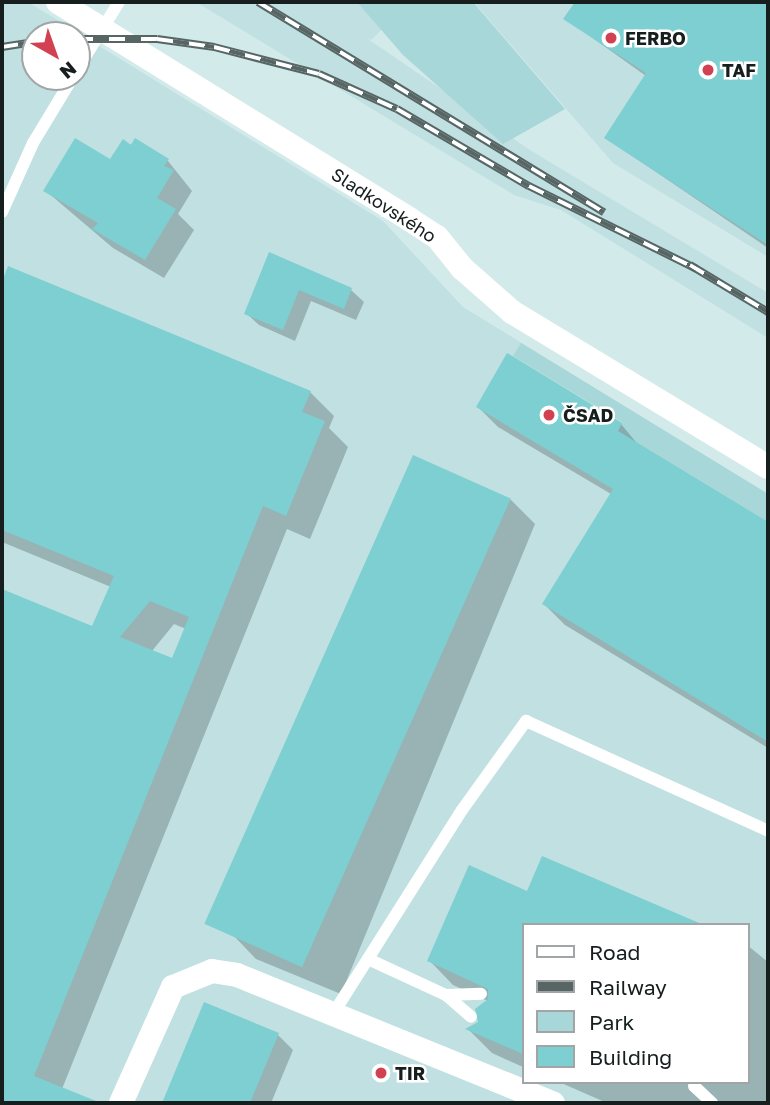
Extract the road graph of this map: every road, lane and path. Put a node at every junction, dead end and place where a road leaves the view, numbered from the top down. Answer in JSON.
{"nodes":[{"id":1,"x":58,"y":2,"type":"edge"},
{"id":2,"x":119,"y":2,"type":"edge"},
{"id":3,"x":103,"y":28,"type":"junction"},
{"id":4,"x":91,"y":48,"type":"edge"},
{"id":5,"x":65,"y":91,"type":"edge"},
{"id":6,"x":2,"y":212,"type":"edge"},
{"id":7,"x":768,"y":467,"type":"edge"},
{"id":8,"x":768,"y":831,"type":"edge"},
{"id":9,"x":368,"y":959,"type":"junction"},
{"id":10,"x":446,"y":995,"type":"junction"},
{"id":11,"x":481,"y":995,"type":"dead end"},
{"id":12,"x":333,"y":1014,"type":"junction"},
{"id":13,"x":471,"y":1017,"type":"dead end"},
{"id":14,"x":694,"y":1086,"type":"dead end"},
{"id":15,"x":121,"y":1103,"type":"edge"},
{"id":16,"x":553,"y":1103,"type":"edge"},
{"id":17,"x":712,"y":1103,"type":"edge"}],
"edges":[{"from":1,"to":3,"type":"street","name":"Sladkovského"},
{"from":2,"to":3,"type":"lane"},
{"from":3,"to":4,"type":"lane"},
{"from":3,"to":7,"type":"street","name":"Sladkovského"},
{"from":5,"to":6,"type":"lane"},
{"from":8,"to":9,"type":"lane"},
{"from":9,"to":10,"type":"lane"},
{"from":9,"to":12,"type":"lane"},
{"from":10,"to":11,"type":"lane"},
{"from":10,"to":13,"type":"lane"},
{"from":12,"to":15,"type":"street"},
{"from":12,"to":16,"type":"street"},
{"from":14,"to":17,"type":"lane"}]}
